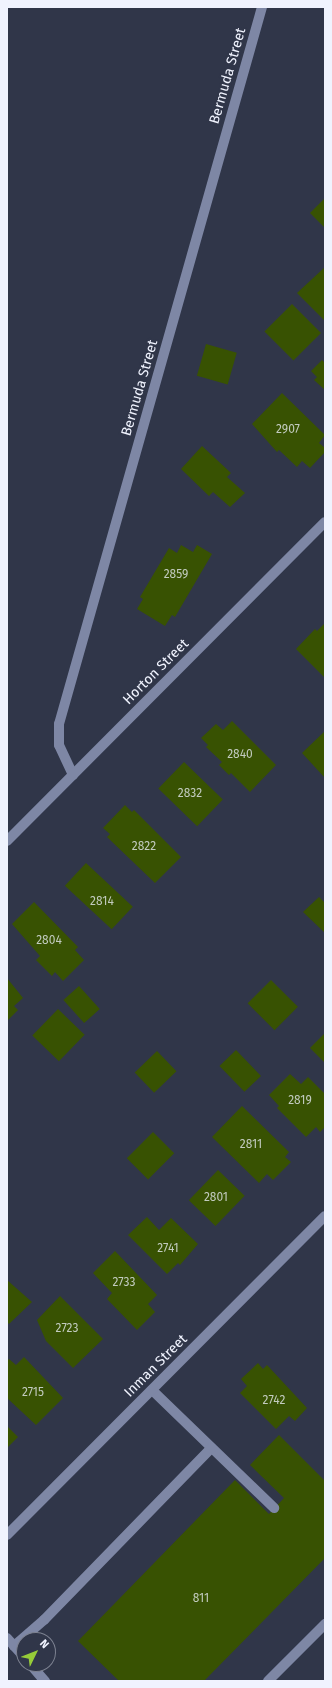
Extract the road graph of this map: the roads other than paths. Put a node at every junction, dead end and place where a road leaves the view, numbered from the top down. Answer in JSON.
{"nodes":[{"id":1,"x":262,"y":7,"type":"edge"},
{"id":2,"x":325,"y":522,"type":"edge"},
{"id":3,"x":73,"y":775,"type":"junction"},
{"id":4,"x":7,"y":842,"type":"edge"},
{"id":5,"x":325,"y":1216,"type":"edge"},
{"id":6,"x":152,"y":1390,"type":"junction"},
{"id":7,"x":211,"y":1448,"type":"junction"},
{"id":8,"x":274,"y":1508,"type":"dead end"},
{"id":9,"x":7,"y":1535,"type":"edge"},
{"id":10,"x":325,"y":1624,"type":"edge"},
{"id":11,"x":7,"y":1638,"type":"edge"},
{"id":12,"x":14,"y":1646,"type":"joint"},
{"id":13,"x":37,"y":1672,"type":"edge"},
{"id":14,"x":45,"y":1681,"type":"edge"},
{"id":15,"x":268,"y":1681,"type":"edge"}],
"edges":[{"from":1,"to":3,"type":"street","name":"Bermuda Street"},
{"from":2,"to":3,"type":"street","name":"Horton Street"},
{"from":3,"to":4,"type":"street","name":"Horton Street"},
{"from":5,"to":6,"type":"street","name":"Inman Street"},
{"from":6,"to":7,"type":"street"},
{"from":6,"to":9,"type":"street","name":"Inman Street"},
{"from":7,"to":8,"type":"street"},
{"from":7,"to":12,"type":"street"},
{"from":10,"to":15,"type":"street"},
{"from":11,"to":12,"type":"street"},
{"from":13,"to":14,"type":"street"}]}
